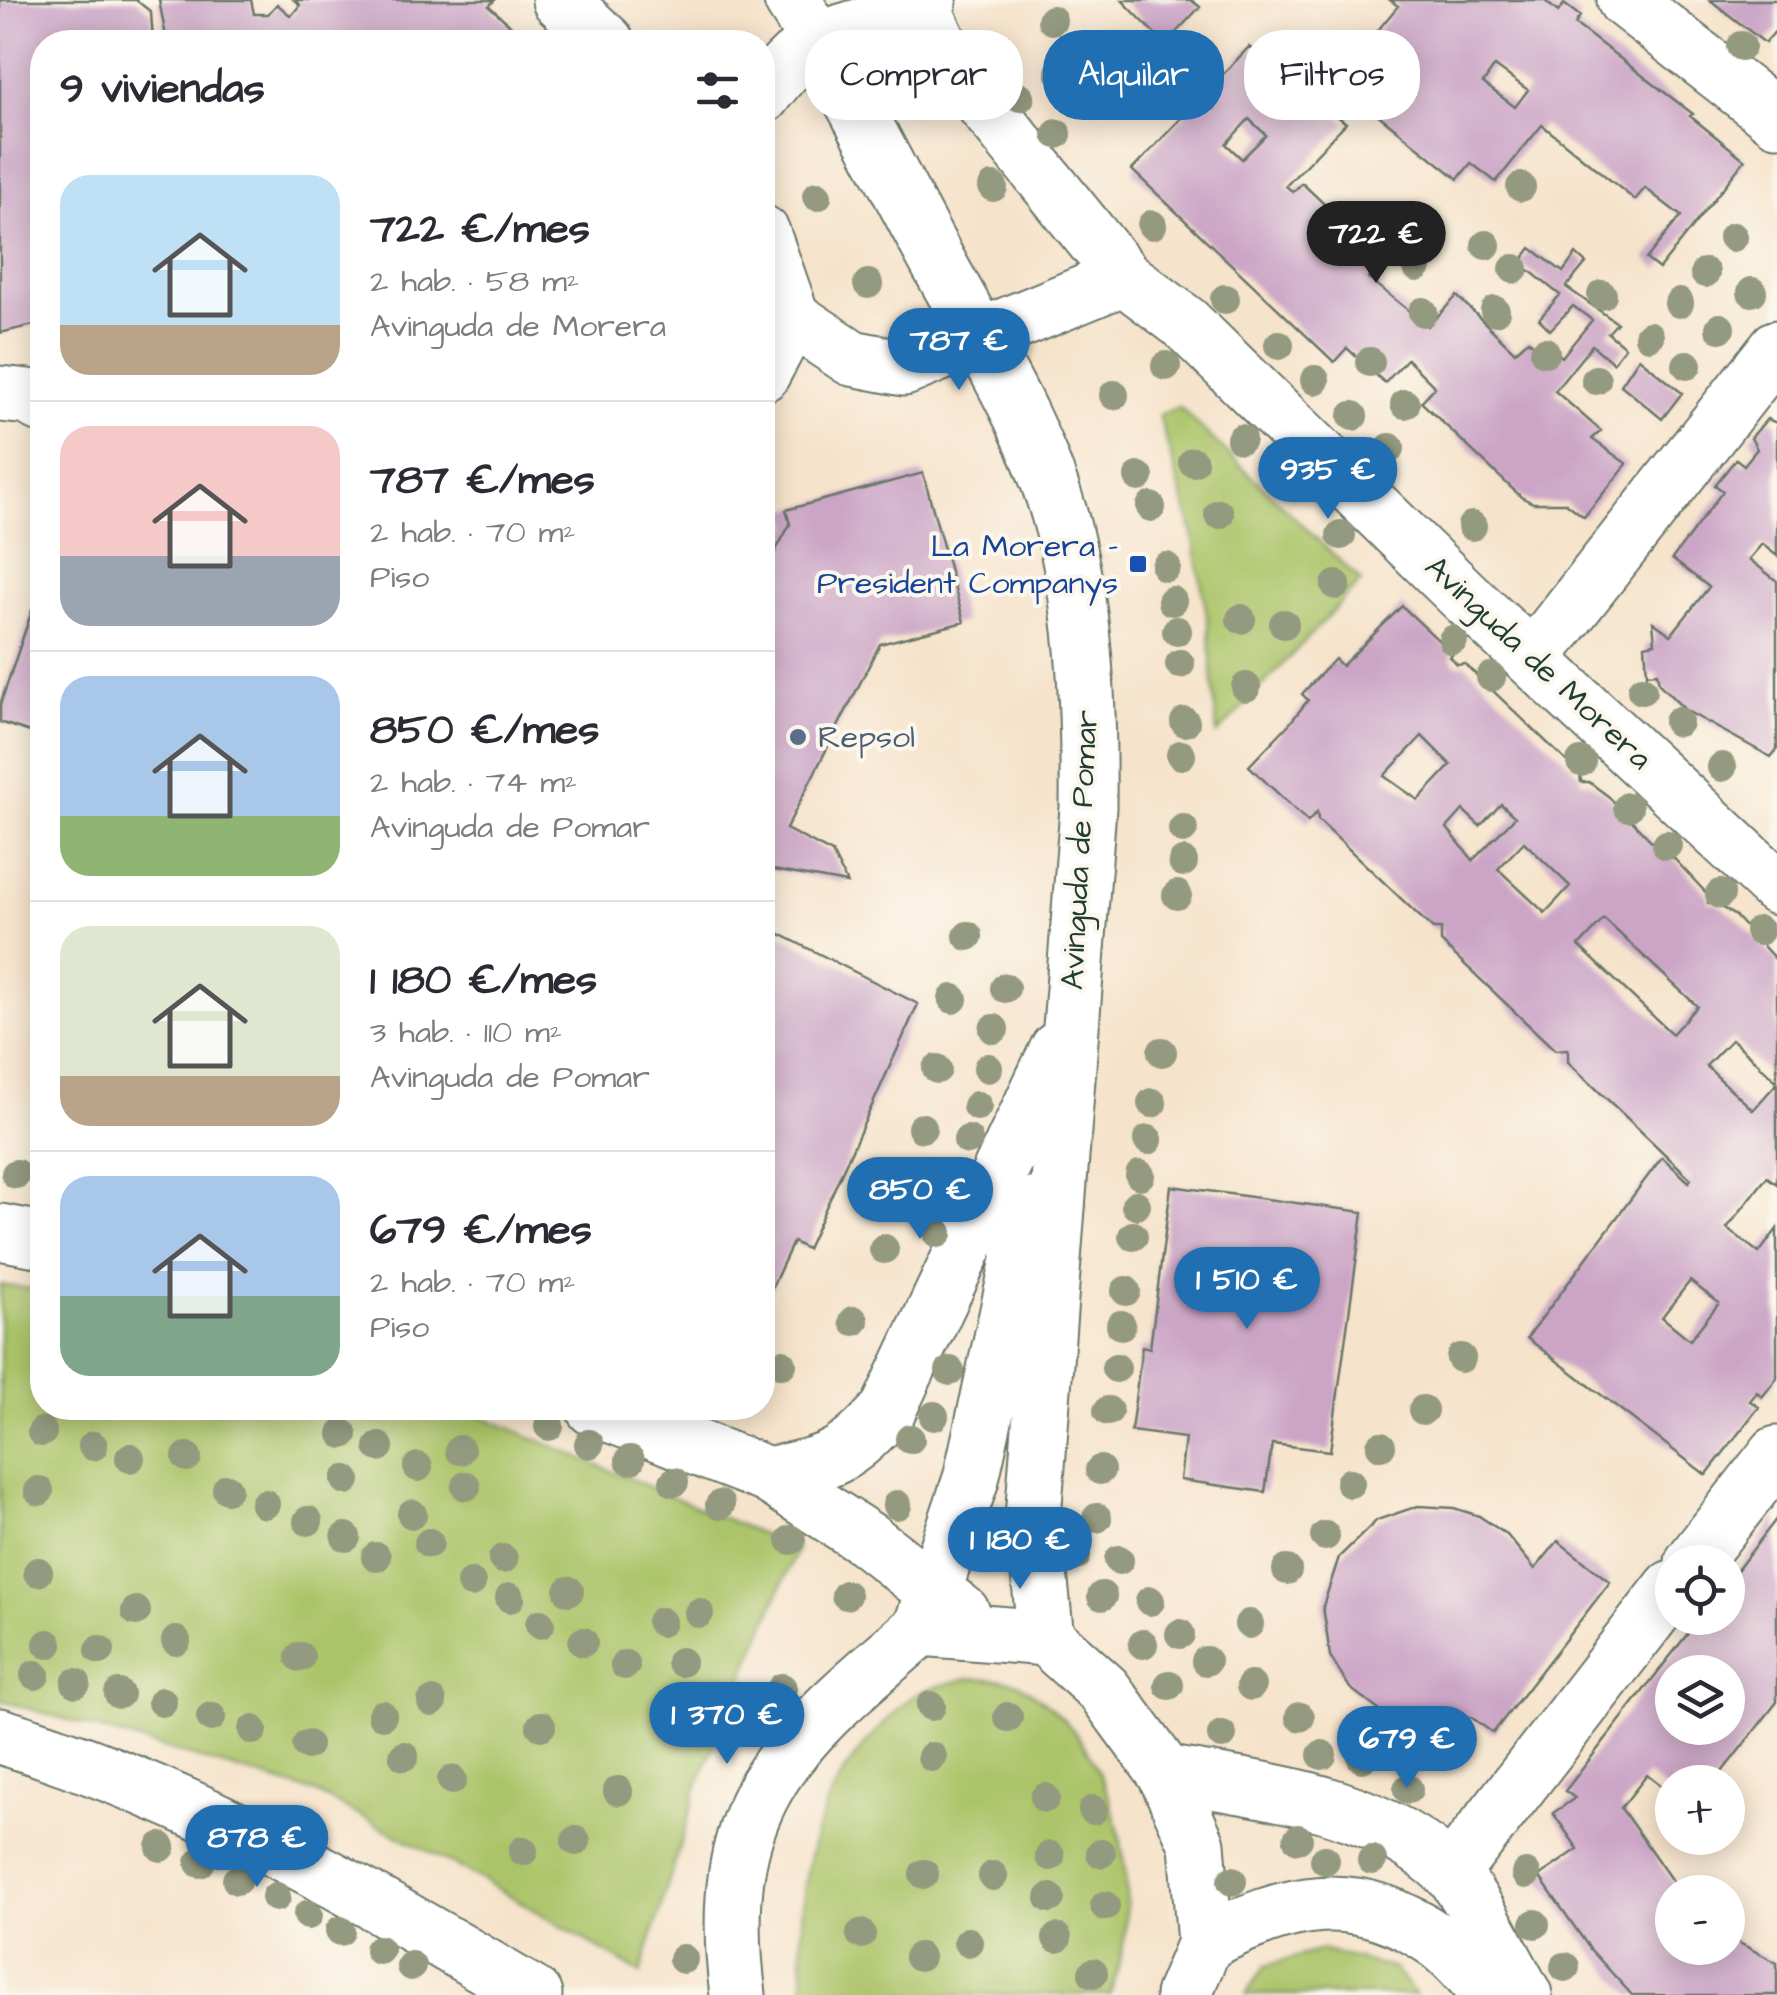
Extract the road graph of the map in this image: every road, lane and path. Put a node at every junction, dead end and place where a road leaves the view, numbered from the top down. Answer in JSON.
{"nodes":[{"id":1,"x":560,"y":0,"type":"edge"},
{"id":2,"x":1625,"y":0,"type":"edge"},
{"id":3,"x":925,"y":3,"type":"edge"},
{"id":4,"x":806,"y":20,"type":"edge"},
{"id":5,"x":593,"y":30,"type":"edge"},
{"id":6,"x":775,"y":78,"type":"edge"},
{"id":7,"x":1777,"y":118,"type":"edge"},
{"id":8,"x":775,"y":269,"type":"edge"},
{"id":9,"x":1124,"y":277,"type":"junction"},
{"id":10,"x":792,"y":318,"type":"junction"},
{"id":11,"x":984,"y":338,"type":"junction"},
{"id":12,"x":1777,"y":348,"type":"edge"},
{"id":13,"x":775,"y":350,"type":"edge"},
{"id":14,"x":1532,"y":658,"type":"junction"},
{"id":15,"x":1777,"y":887,"type":"edge"},
{"id":16,"x":1072,"y":1019,"type":"junction"},
{"id":17,"x":0,"y":1232,"type":"edge"},
{"id":18,"x":30,"y":1238,"type":"edge"},
{"id":19,"x":626,"y":1420,"type":"edge"},
{"id":20,"x":1777,"y":1454,"type":"edge"},
{"id":21,"x":768,"y":1474,"type":"junction"},
{"id":22,"x":1705,"y":1545,"type":"edge"},
{"id":23,"x":929,"y":1609,"type":"junction"},
{"id":24,"x":1655,"y":1610,"type":"edge"},
{"id":25,"x":1046,"y":1638,"type":"junction"},
{"id":26,"x":0,"y":1736,"type":"edge"},
{"id":27,"x":72,"y":1758,"type":"junction"},
{"id":28,"x":0,"y":1759,"type":"edge"},
{"id":29,"x":1165,"y":1773,"type":"junction"},
{"id":30,"x":1450,"y":1872,"type":"junction"},
{"id":31,"x":1205,"y":1944,"type":"junction"},
{"id":32,"x":534,"y":1995,"type":"edge"},
{"id":33,"x":738,"y":1995,"type":"edge"},
{"id":34,"x":1184,"y":1995,"type":"edge"},
{"id":35,"x":1491,"y":1995,"type":"edge"},
{"id":36,"x":1524,"y":1995,"type":"edge"}],
"edges":[{"from":1,"to":5,"type":"street"},
{"from":2,"to":7,"type":"street"},
{"from":3,"to":4,"type":"street"},
{"from":3,"to":9,"type":"street","name":"Avinguda de Morera"},
{"from":4,"to":6,"type":"street"},
{"from":4,"to":11,"type":"street","name":"Avinguda de Pomar"},
{"from":8,"to":10,"type":"street"},
{"from":9,"to":11,"type":"street"},
{"from":9,"to":14,"type":"street","name":"Avinguda de Morera"},
{"from":10,"to":11,"type":"street"},
{"from":10,"to":13,"type":"street"},
{"from":11,"to":16,"type":"street","name":"Avinguda de Pomar"},
{"from":12,"to":14,"type":"street"},
{"from":14,"to":15,"type":"street","name":"Avinguda de Morera"},
{"from":16,"to":21,"type":"street"},
{"from":16,"to":23,"type":"street","name":"Avinguda de Pomar"},
{"from":16,"to":25,"type":"street","name":"Avinguda de Pomar"},
{"from":17,"to":18,"type":"street"},
{"from":19,"to":21,"type":"street"},
{"from":20,"to":22,"type":"street"},
{"from":21,"to":23,"type":"street"},
{"from":23,"to":25,"type":"street"},
{"from":23,"to":33,"type":"street"},
{"from":24,"to":30,"type":"street"},
{"from":25,"to":29,"type":"street"},
{"from":26,"to":27,"type":"street"},
{"from":27,"to":28,"type":"street"},
{"from":27,"to":32,"type":"street"},
{"from":29,"to":30,"type":"street"},
{"from":29,"to":31,"type":"street"},
{"from":30,"to":36,"type":"street"},
{"from":31,"to":34,"type":"street"},
{"from":31,"to":35,"type":"street"}]}
